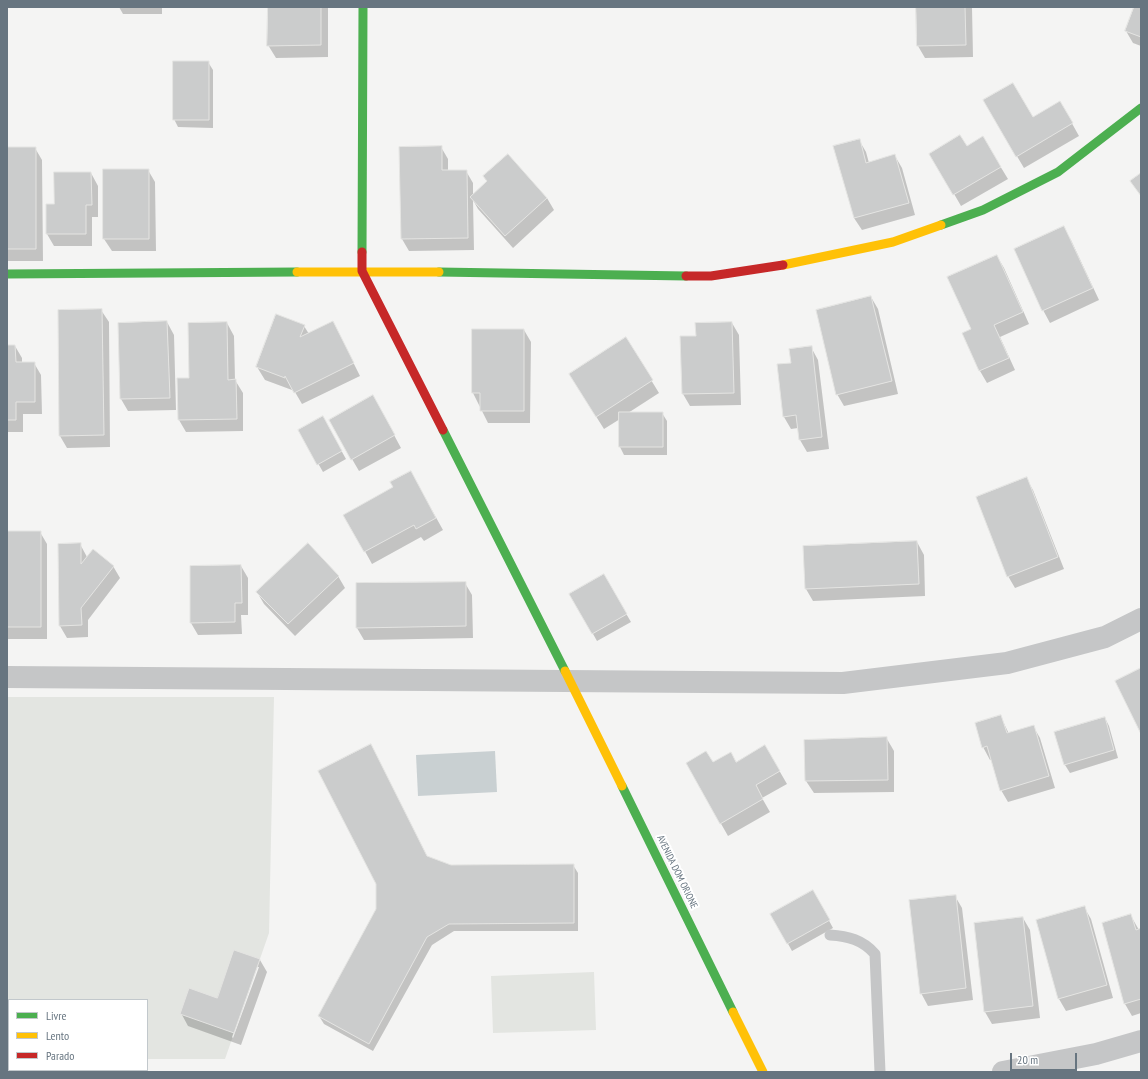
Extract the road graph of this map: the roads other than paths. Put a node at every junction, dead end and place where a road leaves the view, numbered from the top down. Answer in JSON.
{"nodes":[{"id":1,"x":363,"y":7,"type":"edge"},
{"id":2,"x":1141,"y":108,"type":"edge"},
{"id":3,"x":362,"y":271,"type":"junction"},
{"id":4,"x":7,"y":274,"type":"edge"},
{"id":5,"x":1141,"y":619,"type":"edge"},
{"id":6,"x":7,"y":677,"type":"edge"},
{"id":7,"x":571,"y":682,"type":"junction"},
{"id":8,"x":830,"y":936,"type":"dead end"},
{"id":9,"x":1141,"y":1041,"type":"edge"},
{"id":10,"x":763,"y":1072,"type":"edge"},
{"id":11,"x":880,"y":1072,"type":"edge"},
{"id":12,"x":1003,"y":1072,"type":"edge"}],
"edges":[{"from":1,"to":3,"type":"street"},
{"from":2,"to":3,"type":"street"},
{"from":3,"to":4,"type":"street"},
{"from":3,"to":7,"type":"street","name":"AVENIDA DOM ORIONE"},
{"from":5,"to":7,"type":"street"},
{"from":6,"to":7,"type":"street"},
{"from":7,"to":10,"type":"street","name":"AVENIDA DOM ORIONE"},
{"from":8,"to":11,"type":"lane"},
{"from":9,"to":12,"type":"street"}]}
